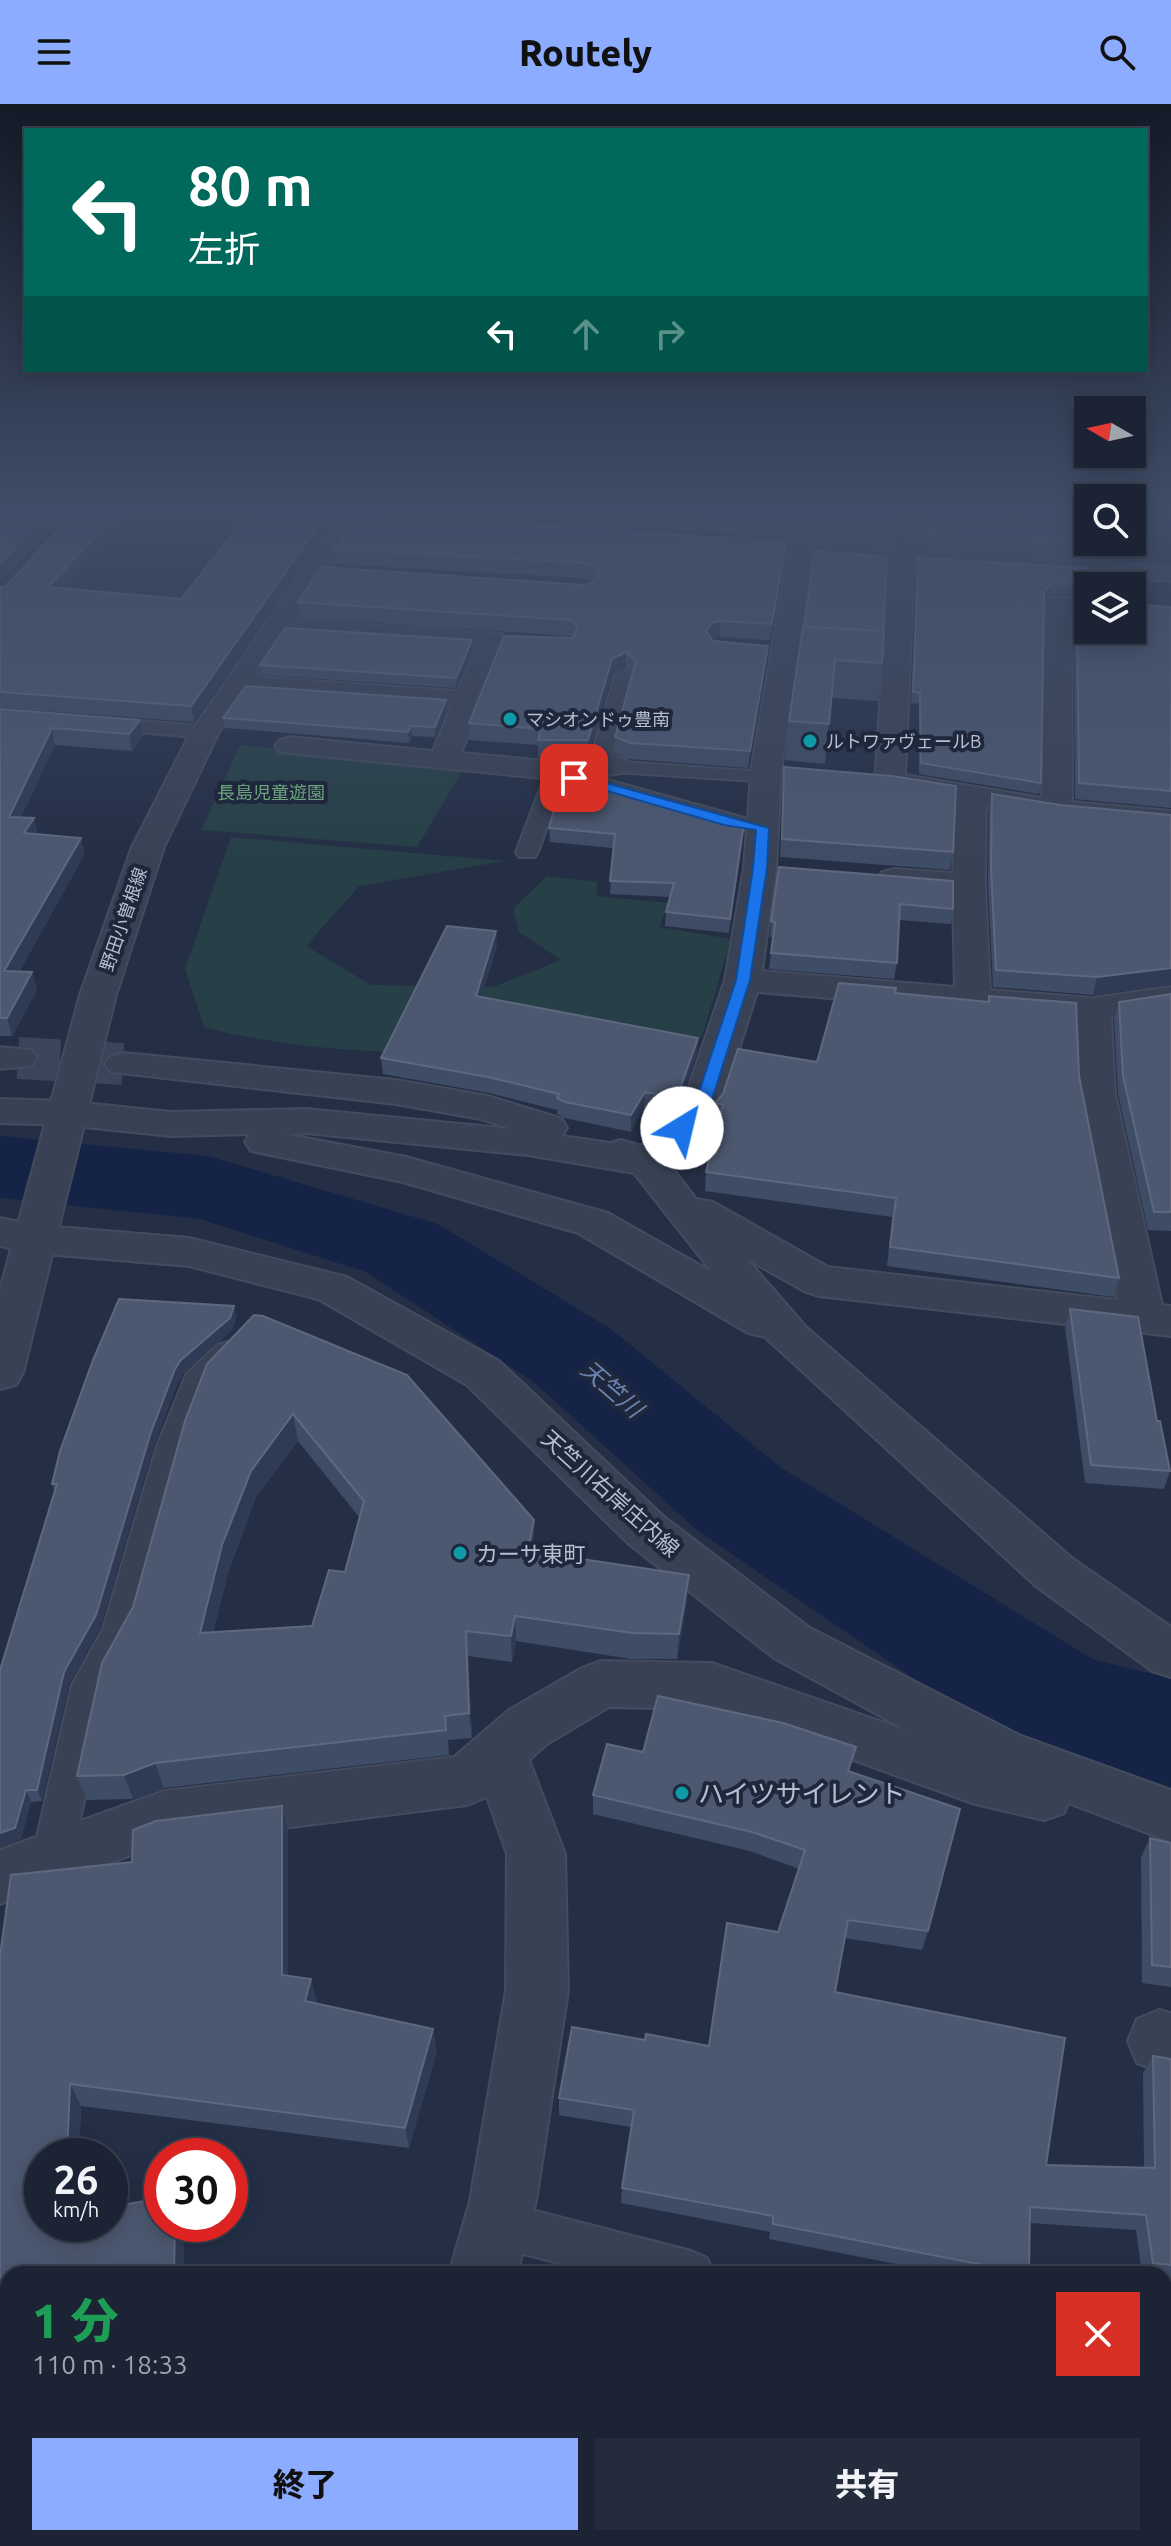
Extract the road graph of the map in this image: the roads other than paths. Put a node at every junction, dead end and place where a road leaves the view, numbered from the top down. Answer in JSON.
{"nodes":[{"id":1,"x":777,"y":626,"type":"edge"},
{"id":2,"x":899,"y":626,"type":"edge"},
{"id":3,"x":1058,"y":626,"type":"edge"},
{"id":4,"x":277,"y":627,"type":"joint"},
{"id":5,"x":493,"y":640,"type":"junction"},
{"id":6,"x":521,"y":642,"type":"edge"},
{"id":7,"x":773,"y":651,"type":"junction"},
{"id":8,"x":818,"y":654,"type":"edge"},
{"id":9,"x":866,"y":657,"type":"edge"},
{"id":10,"x":897,"y":659,"type":"junction"},
{"id":11,"x":624,"y":676,"type":"edge"},
{"id":12,"x":238,"y":684,"type":"junction"},
{"id":13,"x":469,"y":700,"type":"junction"},
{"id":14,"x":79,"y":722,"type":"edge"},
{"id":15,"x":205,"y":732,"type":"junction"},
{"id":16,"x":290,"y":746,"type":"dead end"},
{"id":17,"x":444,"y":760,"type":"junction"},
{"id":18,"x":607,"y":767,"type":"junction"},
{"id":19,"x":557,"y":771,"type":"junction"},
{"id":20,"x":797,"y":773,"type":"edge"},
{"id":21,"x":765,"y":774,"type":"junction"},
{"id":22,"x":859,"y":779,"type":"edge"},
{"id":23,"x":890,"y":781,"type":"junction"},
{"id":24,"x":971,"y":795,"type":"junction"},
{"id":25,"x":1057,"y":810,"type":"junction"},
{"id":26,"x":1171,"y":820,"type":"edge"},
{"id":27,"x":763,"y":828,"type":"junction"},
{"id":28,"x":527,"y":852,"type":"dead end"},
{"id":29,"x":864,"y":876,"type":"edge"},
{"id":30,"x":969,"y":884,"type":"junction"},
{"id":31,"x":743,"y":980,"type":"junction"},
{"id":32,"x":1171,"y":998,"type":"edge"},
{"id":33,"x":973,"y":1000,"type":"junction"},
{"id":34,"x":1093,"y":1009,"type":"junction"},
{"id":35,"x":124,"y":1064,"type":"tunnel mouth"},
{"id":36,"x":0,"y":1111,"type":"edge"},
{"id":37,"x":63,"y":1122,"type":"junction"},
{"id":38,"x":171,"y":1124,"type":"junction"},
{"id":39,"x":647,"y":1162,"type":"junction"},
{"id":40,"x":673,"y":1198,"type":"junction"},
{"id":41,"x":24,"y":1229,"type":"edge"},
{"id":42,"x":1157,"y":1320,"type":"edge"},
{"id":43,"x":790,"y":1338,"type":"junction"},
{"id":44,"x":241,"y":1342,"type":"edge"},
{"id":45,"x":0,"y":1373,"type":"edge"},
{"id":46,"x":1171,"y":1655,"type":"edge"},
{"id":47,"x":499,"y":1754,"type":"junction"},
{"id":48,"x":1171,"y":1816,"type":"edge"},
{"id":49,"x":1171,"y":1827,"type":"edge"},
{"id":50,"x":52,"y":1858,"type":"junction"},
{"id":51,"x":0,"y":1877,"type":"edge"},
{"id":52,"x":490,"y":2249,"type":"edge"},
{"id":53,"x":627,"y":2266,"type":"edge"}],
"edges":[{"from":1,"to":7,"type":"street"},
{"from":2,"to":10,"type":"street"},
{"from":3,"to":25,"type":"street"},
{"from":4,"to":5,"type":"street"},
{"from":4,"to":12,"type":"street","name":"野田小曽根線"},
{"from":5,"to":6,"type":"street"},
{"from":5,"to":13,"type":"street"},
{"from":7,"to":8,"type":"street"},
{"from":7,"to":21,"type":"street"},
{"from":9,"to":10,"type":"street"},
{"from":10,"to":23,"type":"street"},
{"from":11,"to":18,"type":"lane"},
{"from":12,"to":13,"type":"street"},
{"from":12,"to":15,"type":"street","name":"野田小曽根線"},
{"from":13,"to":17,"type":"street"},
{"from":14,"to":15,"type":"lane"},
{"from":15,"to":37,"type":"street","name":"野田小曽根線"},
{"from":16,"to":17,"type":"street"},
{"from":17,"to":19,"type":"street"},
{"from":18,"to":19,"type":"street"},
{"from":18,"to":21,"type":"lane"},
{"from":19,"to":27,"type":"street"},
{"from":19,"to":28,"type":"lane"},
{"from":20,"to":21,"type":"street"},
{"from":21,"to":27,"type":"street"},
{"from":22,"to":23,"type":"street"},
{"from":23,"to":24,"type":"street"},
{"from":24,"to":25,"type":"street"},
{"from":24,"to":30,"type":"street"},
{"from":25,"to":26,"type":"street"},
{"from":27,"to":31,"type":"street"},
{"from":29,"to":30,"type":"street"},
{"from":30,"to":33,"type":"street"},
{"from":31,"to":33,"type":"street"},
{"from":31,"to":39,"type":"street"},
{"from":32,"to":34,"type":"street"},
{"from":33,"to":34,"type":"street"},
{"from":34,"to":42,"type":"street"},
{"from":35,"to":39,"type":"street"},
{"from":36,"to":37,"type":"street"},
{"from":37,"to":38,"type":"street"},
{"from":37,"to":41,"type":"street","name":"野田小曽根線"},
{"from":38,"to":39,"type":"street"},
{"from":38,"to":43,"type":"street"},
{"from":39,"to":40,"type":"street"},
{"from":40,"to":42,"type":"street"},
{"from":40,"to":43,"type":"street"},
{"from":41,"to":45,"type":"street","name":"野田小曽根線"},
{"from":41,"to":48,"type":"street","name":"天竺川右岸庄内線"},
{"from":43,"to":46,"type":"street"},
{"from":44,"to":50,"type":"lane"},
{"from":47,"to":49,"type":"street"},
{"from":47,"to":50,"type":"street"},
{"from":47,"to":52,"type":"street"},
{"from":50,"to":51,"type":"street"},
{"from":52,"to":53,"type":"lane"}]}
